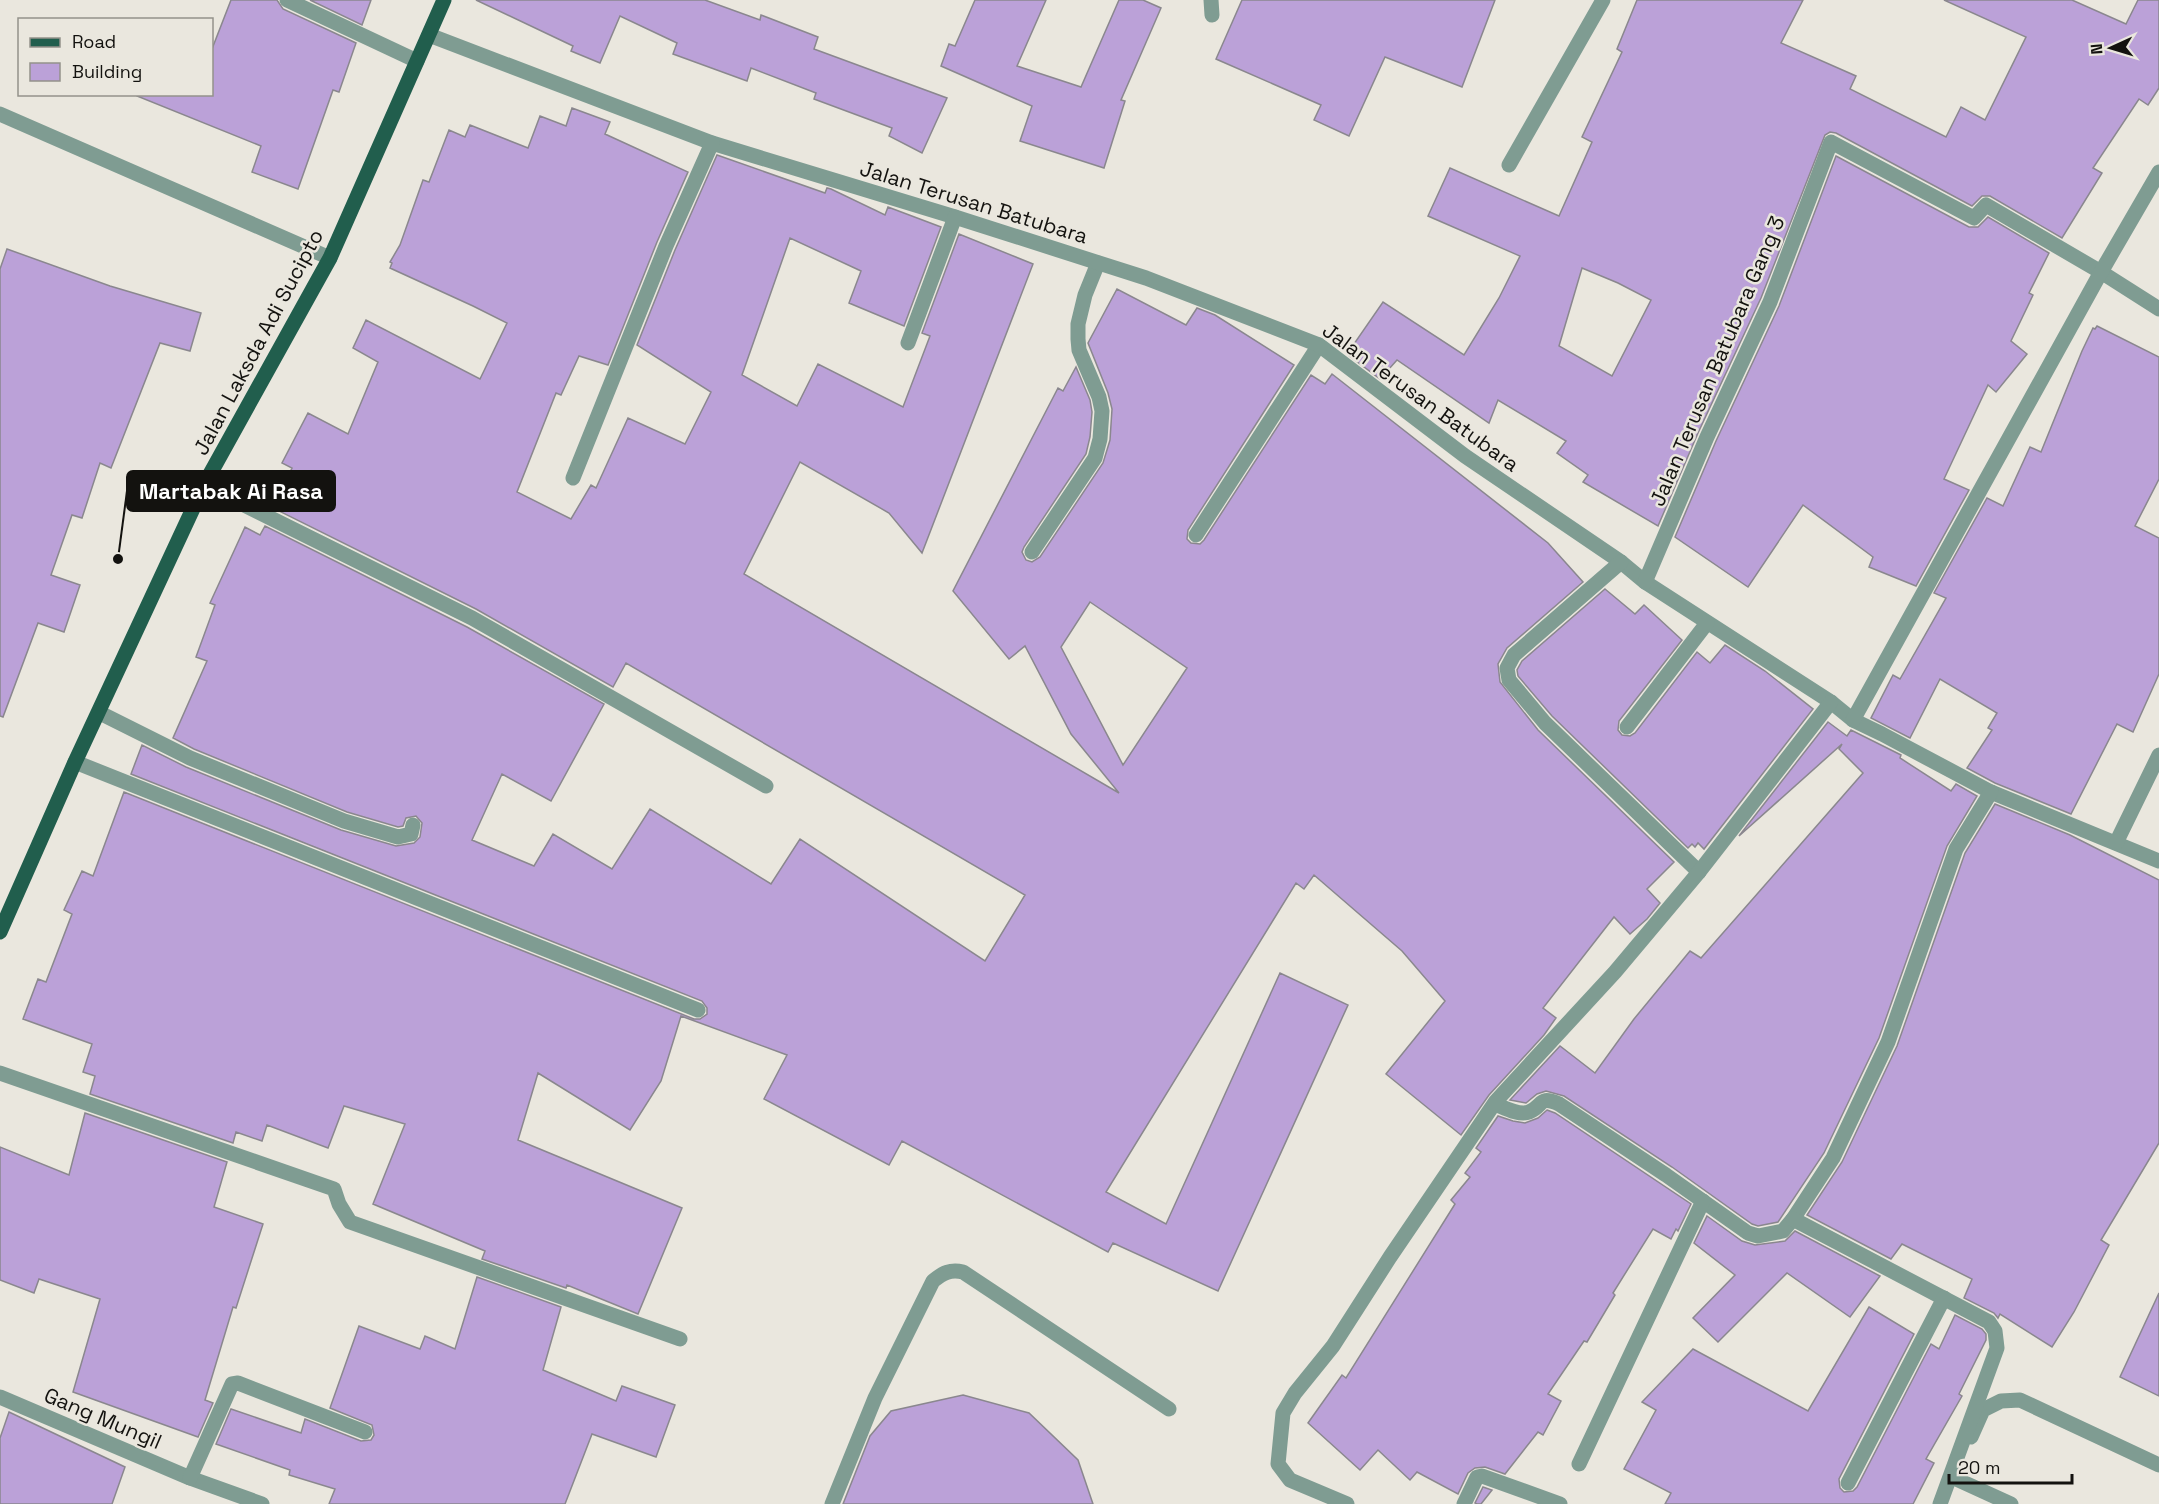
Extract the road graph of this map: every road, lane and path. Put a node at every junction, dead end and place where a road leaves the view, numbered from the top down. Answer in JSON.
{"nodes":[{"id":1,"x":288,"y":0,"type":"edge"},
{"id":2,"x":444,"y":0,"type":"edge"},
{"id":3,"x":1603,"y":0,"type":"edge"},
{"id":4,"x":429,"y":34,"type":"junction"},
{"id":5,"x":417,"y":61,"type":"junction"},
{"id":6,"x":0,"y":114,"type":"edge"},
{"id":7,"x":712,"y":143,"type":"junction"},
{"id":8,"x":1509,"y":165,"type":"dead end"},
{"id":9,"x":2159,"y":172,"type":"edge"},
{"id":10,"x":955,"y":216,"type":"junction"},
{"id":11,"x":330,"y":258,"type":"junction"},
{"id":12,"x":1098,"y":263,"type":"junction"},
{"id":13,"x":2101,"y":272,"type":"junction"},
{"id":14,"x":2159,"y":309,"type":"edge"},
{"id":15,"x":908,"y":343,"type":"dead end"},
{"id":16,"x":1319,"y":345,"type":"junction"},
{"id":17,"x":573,"y":478,"type":"dead end"},
{"id":18,"x":204,"y":485,"type":"junction"},
{"id":19,"x":1196,"y":535,"type":"dead end"},
{"id":20,"x":1032,"y":552,"type":"dead end"},
{"id":21,"x":1621,"y":562,"type":"junction"},
{"id":22,"x":1645,"y":582,"type":"junction"},
{"id":23,"x":1707,"y":623,"type":"junction"},
{"id":24,"x":1831,"y":702,"type":"junction"},
{"id":25,"x":104,"y":715,"type":"dead end"},
{"id":26,"x":1852,"y":720,"type":"junction"},
{"id":27,"x":1627,"y":727,"type":"dead end"},
{"id":28,"x":2159,"y":754,"type":"edge"},
{"id":29,"x":75,"y":762,"type":"junction"},
{"id":30,"x":766,"y":786,"type":"dead end"},
{"id":31,"x":1991,"y":792,"type":"junction"},
{"id":32,"x":413,"y":825,"type":"dead end"},
{"id":33,"x":2116,"y":843,"type":"junction"},
{"id":34,"x":2159,"y":861,"type":"edge"},
{"id":35,"x":1699,"y":872,"type":"junction"},
{"id":36,"x":0,"y":932,"type":"edge"},
{"id":37,"x":698,"y":1010,"type":"dead end"},
{"id":38,"x":0,"y":1073,"type":"edge"},
{"id":39,"x":1495,"y":1104,"type":"junction"},
{"id":40,"x":1703,"y":1201,"type":"junction"},
{"id":41,"x":1793,"y":1219,"type":"junction"},
{"id":42,"x":1944,"y":1298,"type":"junction"},
{"id":43,"x":680,"y":1339,"type":"dead end"},
{"id":44,"x":0,"y":1397,"type":"edge"},
{"id":45,"x":1169,"y":1409,"type":"dead end"},
{"id":46,"x":365,"y":1432,"type":"dead end"},
{"id":47,"x":1579,"y":1464,"type":"dead end"},
{"id":48,"x":2159,"y":1465,"type":"edge"},
{"id":49,"x":190,"y":1478,"type":"junction"},
{"id":50,"x":1953,"y":1478,"type":"junction"},
{"id":51,"x":1848,"y":1483,"type":"dead end"},
{"id":52,"x":262,"y":1504,"type":"edge"},
{"id":53,"x":832,"y":1504,"type":"edge"},
{"id":54,"x":1347,"y":1504,"type":"edge"},
{"id":55,"x":1464,"y":1504,"type":"edge"},
{"id":56,"x":1560,"y":1504,"type":"edge"},
{"id":57,"x":1940,"y":1504,"type":"edge"},
{"id":58,"x":1946,"y":1504,"type":"edge"},
{"id":59,"x":2011,"y":1504,"type":"edge"}],
"edges":[{"from":1,"to":5,"type":"street"},
{"from":2,"to":4,"type":"main road","name":"Jalan Laksda Adi Sucipto"},
{"from":3,"to":8,"type":"street"},
{"from":4,"to":5,"type":"main road","name":"Jalan Laksda Adi Sucipto"},
{"from":4,"to":7,"type":"street","name":"Jalan Terusan Batubara"},
{"from":5,"to":11,"type":"main road","name":"Jalan Laksda Adi Sucipto"},
{"from":6,"to":11,"type":"street"},
{"from":7,"to":10,"type":"street","name":"Jalan Terusan Batubara"},
{"from":7,"to":17,"type":"street"},
{"from":9,"to":13,"type":"street"},
{"from":10,"to":12,"type":"street","name":"Jalan Terusan Batubara"},
{"from":10,"to":15,"type":"street"},
{"from":11,"to":18,"type":"main road","name":"Jalan Laksda Adi Sucipto"},
{"from":12,"to":16,"type":"street","name":"Jalan Terusan Batubara"},
{"from":12,"to":20,"type":"street"},
{"from":13,"to":14,"type":"street","name":"Jalan Terusan Batubara Gang 3"},
{"from":13,"to":22,"type":"street","name":"Jalan Terusan Batubara Gang 3"},
{"from":13,"to":26,"type":"street"},
{"from":16,"to":19,"type":"street"},
{"from":16,"to":21,"type":"street","name":"Jalan Terusan Batubara"},
{"from":18,"to":29,"type":"main road","name":"Jalan Laksda Adi Sucipto"},
{"from":18,"to":30,"type":"street"},
{"from":21,"to":22,"type":"street","name":"Jalan Terusan Batubara"},
{"from":21,"to":35,"type":"street"},
{"from":22,"to":23,"type":"street","name":"Jalan Terusan Batubara"},
{"from":23,"to":24,"type":"street","name":"Jalan Terusan Batubara"},
{"from":23,"to":27,"type":"street"},
{"from":24,"to":26,"type":"street","name":"Jalan Terusan Batubara"},
{"from":24,"to":35,"type":"street"},
{"from":25,"to":32,"type":"street"},
{"from":26,"to":31,"type":"street","name":"Jalan Terusan Batubara"},
{"from":28,"to":33,"type":"street"},
{"from":29,"to":36,"type":"main road","name":"Jalan Laksda Adi Sucipto"},
{"from":29,"to":37,"type":"street"},
{"from":31,"to":33,"type":"street","name":"Jalan Terusan Batubara"},
{"from":31,"to":41,"type":"street"},
{"from":33,"to":34,"type":"street","name":"Jalan Terusan Batubara"},
{"from":35,"to":39,"type":"street"},
{"from":38,"to":43,"type":"street"},
{"from":39,"to":40,"type":"street"},
{"from":39,"to":54,"type":"street"},
{"from":40,"to":41,"type":"street"},
{"from":40,"to":47,"type":"street"},
{"from":41,"to":42,"type":"street"},
{"from":42,"to":51,"type":"street"},
{"from":42,"to":57,"type":"street"},
{"from":44,"to":49,"type":"street","name":"Gang Mungil"},
{"from":45,"to":53,"type":"street"},
{"from":46,"to":49,"type":"street"},
{"from":48,"to":50,"type":"street"},
{"from":49,"to":52,"type":"street","name":"Gang Mungil"},
{"from":50,"to":58,"type":"street"},
{"from":50,"to":59,"type":"street"},
{"from":55,"to":56,"type":"street"}]}
